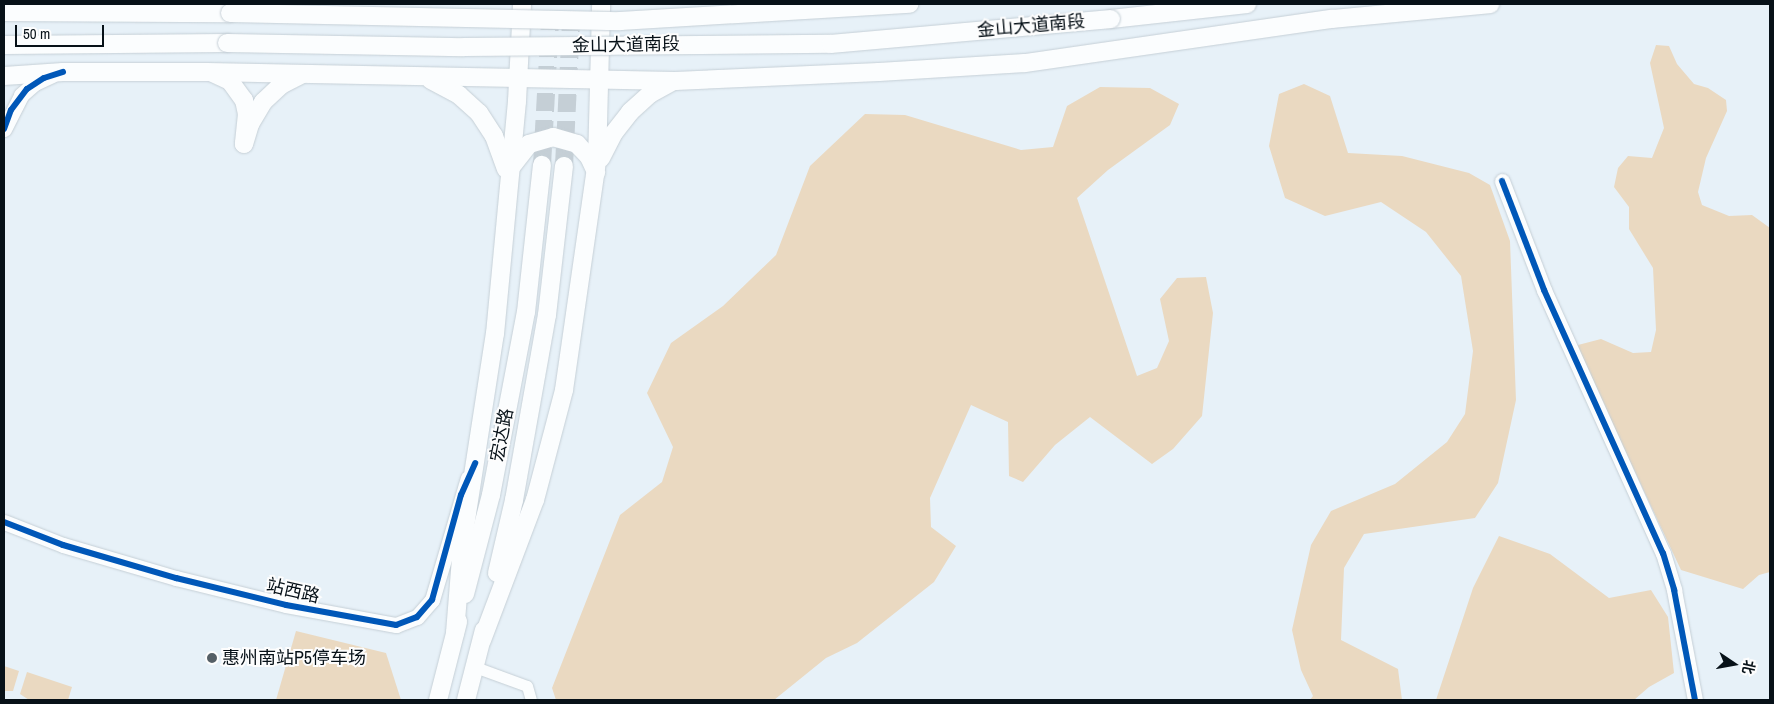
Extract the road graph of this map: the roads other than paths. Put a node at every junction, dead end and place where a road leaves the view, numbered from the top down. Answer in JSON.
{"nodes":[{"id":1,"x":8,"y":4,"type":"edge"},
{"id":2,"x":522,"y":4,"type":"edge"},
{"id":3,"x":601,"y":4,"type":"edge"},
{"id":4,"x":881,"y":4,"type":"edge"},
{"id":5,"x":905,"y":4,"type":"edge"},
{"id":6,"x":1247,"y":4,"type":"edge"},
{"id":7,"x":1397,"y":4,"type":"edge"},
{"id":8,"x":1490,"y":4,"type":"edge"},
{"id":9,"x":4,"y":12,"type":"edge"},
{"id":10,"x":1332,"y":19,"type":"junction"},
{"id":11,"x":4,"y":45,"type":"edge"},
{"id":12,"x":64,"y":72,"type":"junction"},
{"id":13,"x":207,"y":72,"type":"junction"},
{"id":14,"x":304,"y":74,"type":"junction"},
{"id":15,"x":4,"y":76,"type":"edge"},
{"id":16,"x":424,"y":77,"type":"junction"},
{"id":17,"x":518,"y":78,"type":"junction"},
{"id":18,"x":601,"y":81,"type":"junction"},
{"id":19,"x":675,"y":81,"type":"junction"},
{"id":20,"x":4,"y":129,"type":"edge"},
{"id":21,"x":542,"y":165,"type":"tunnel mouth"},
{"id":22,"x":564,"y":166,"type":"tunnel mouth"},
{"id":23,"x":509,"y":179,"type":"junction"},
{"id":24,"x":595,"y":180,"type":"junction"},
{"id":25,"x":1502,"y":181,"type":"dead end"},
{"id":26,"x":475,"y":463,"type":"junction"},
{"id":27,"x":4,"y":522,"type":"edge"},
{"id":28,"x":455,"y":633,"type":"junction"},
{"id":29,"x":482,"y":640,"type":"junction"},
{"id":30,"x":475,"y":667,"type":"junction"},
{"id":31,"x":438,"y":700,"type":"edge"},
{"id":32,"x":466,"y":700,"type":"edge"},
{"id":33,"x":531,"y":700,"type":"edge"},
{"id":34,"x":1695,"y":700,"type":"edge"}],
"edges":[{"from":1,"to":9,"type":"main road"},
{"from":2,"to":17,"type":"main road"},
{"from":3,"to":18,"type":"main road"},
{"from":4,"to":5,"type":"main road","bridge":true},
{"from":5,"to":9,"type":"main road","name":"金山大道南段","bridge":true},
{"from":6,"to":11,"type":"main road","name":"金山大道南段","bridge":true},
{"from":7,"to":10,"type":"main road"},
{"from":8,"to":10,"type":"main road"},
{"from":10,"to":19,"type":"main road"},
{"from":12,"to":13,"type":"main road"},
{"from":12,"to":15,"type":"main road"},
{"from":12,"to":20,"type":"street"},
{"from":13,"to":14,"type":"main road"},
{"from":13,"to":14,"type":"main road"},
{"from":14,"to":16,"type":"main road"},
{"from":16,"to":17,"type":"main road"},
{"from":16,"to":23,"type":"main road"},
{"from":17,"to":18,"type":"main road"},
{"from":17,"to":23,"type":"main road"},
{"from":18,"to":19,"type":"main road"},
{"from":18,"to":24,"type":"main road"},
{"from":19,"to":24,"type":"main road"},
{"from":21,"to":28,"type":"main road","name":"宏达路"},
{"from":22,"to":29,"type":"main road","name":"宏达路"},
{"from":23,"to":24,"type":"main road"},
{"from":23,"to":26,"type":"main road"},
{"from":24,"to":29,"type":"main road"},
{"from":25,"to":34,"type":"street"},
{"from":26,"to":27,"type":"street","name":"站西路"},
{"from":26,"to":28,"type":"main road"},
{"from":28,"to":31,"type":"main road","name":"宏达路"},
{"from":29,"to":30,"type":"main road","name":"宏达路"},
{"from":30,"to":32,"type":"main road","name":"宏达路"},
{"from":30,"to":33,"type":"street"}]}
